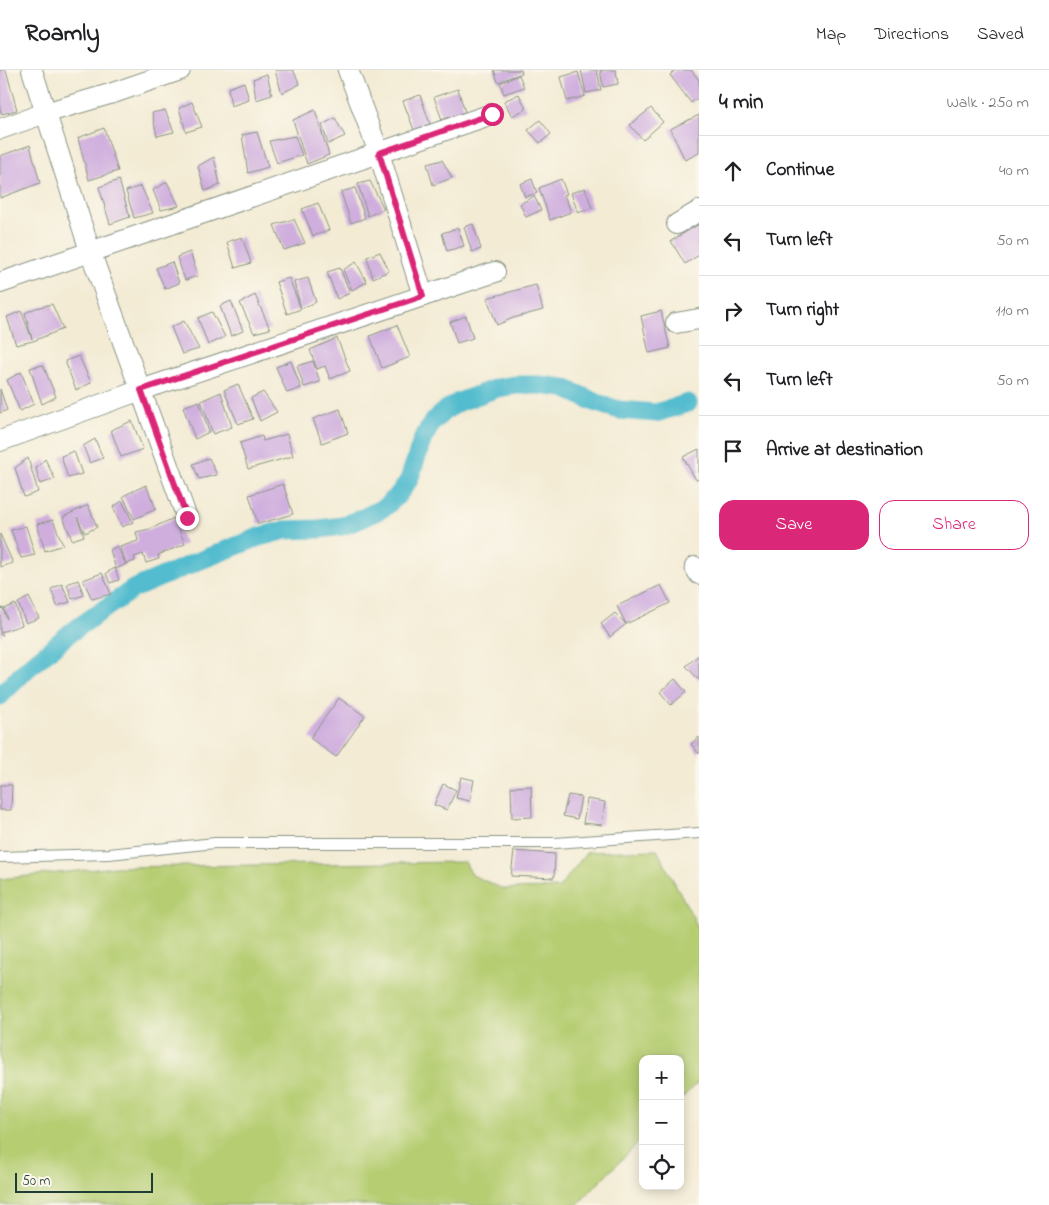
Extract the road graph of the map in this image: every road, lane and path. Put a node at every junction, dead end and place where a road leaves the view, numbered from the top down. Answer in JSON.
{"nodes":[{"id":1,"x":32,"y":70,"type":"edge"},
{"id":2,"x":180,"y":70,"type":"edge"},
{"id":3,"x":348,"y":70,"type":"edge"},
{"id":4,"x":45,"y":113,"type":"junction"},
{"id":5,"x":492,"y":114,"type":"dead end"},
{"id":6,"x":0,"y":129,"type":"edge"},
{"id":7,"x":379,"y":153,"type":"junction"},
{"id":8,"x":699,"y":211,"type":"edge"},
{"id":9,"x":677,"y":224,"type":"dead end"},
{"id":10,"x":90,"y":251,"type":"junction"},
{"id":11,"x":495,"y":272,"type":"dead end"},
{"id":12,"x":0,"y":283,"type":"edge"},
{"id":13,"x":423,"y":296,"type":"junction"},
{"id":14,"x":699,"y":319,"type":"edge"},
{"id":15,"x":676,"y":324,"type":"dead end"},
{"id":16,"x":141,"y":390,"type":"junction"},
{"id":17,"x":0,"y":441,"type":"edge"},
{"id":18,"x":187,"y":518,"type":"dead end"},
{"id":19,"x":699,"y":833,"type":"edge"},
{"id":20,"x":0,"y":857,"type":"edge"}],
"edges":[{"from":1,"to":4,"type":"street"},
{"from":2,"to":4,"type":"street"},
{"from":3,"to":7,"type":"street"},
{"from":4,"to":6,"type":"street"},
{"from":4,"to":10,"type":"street"},
{"from":5,"to":7,"type":"street"},
{"from":7,"to":10,"type":"street"},
{"from":7,"to":13,"type":"street"},
{"from":8,"to":9,"type":"street"},
{"from":10,"to":12,"type":"street"},
{"from":10,"to":16,"type":"street"},
{"from":11,"to":13,"type":"street"},
{"from":13,"to":16,"type":"street"},
{"from":14,"to":15,"type":"street"},
{"from":16,"to":17,"type":"street"},
{"from":16,"to":18,"type":"street"},
{"from":19,"to":20,"type":"lane"}]}
